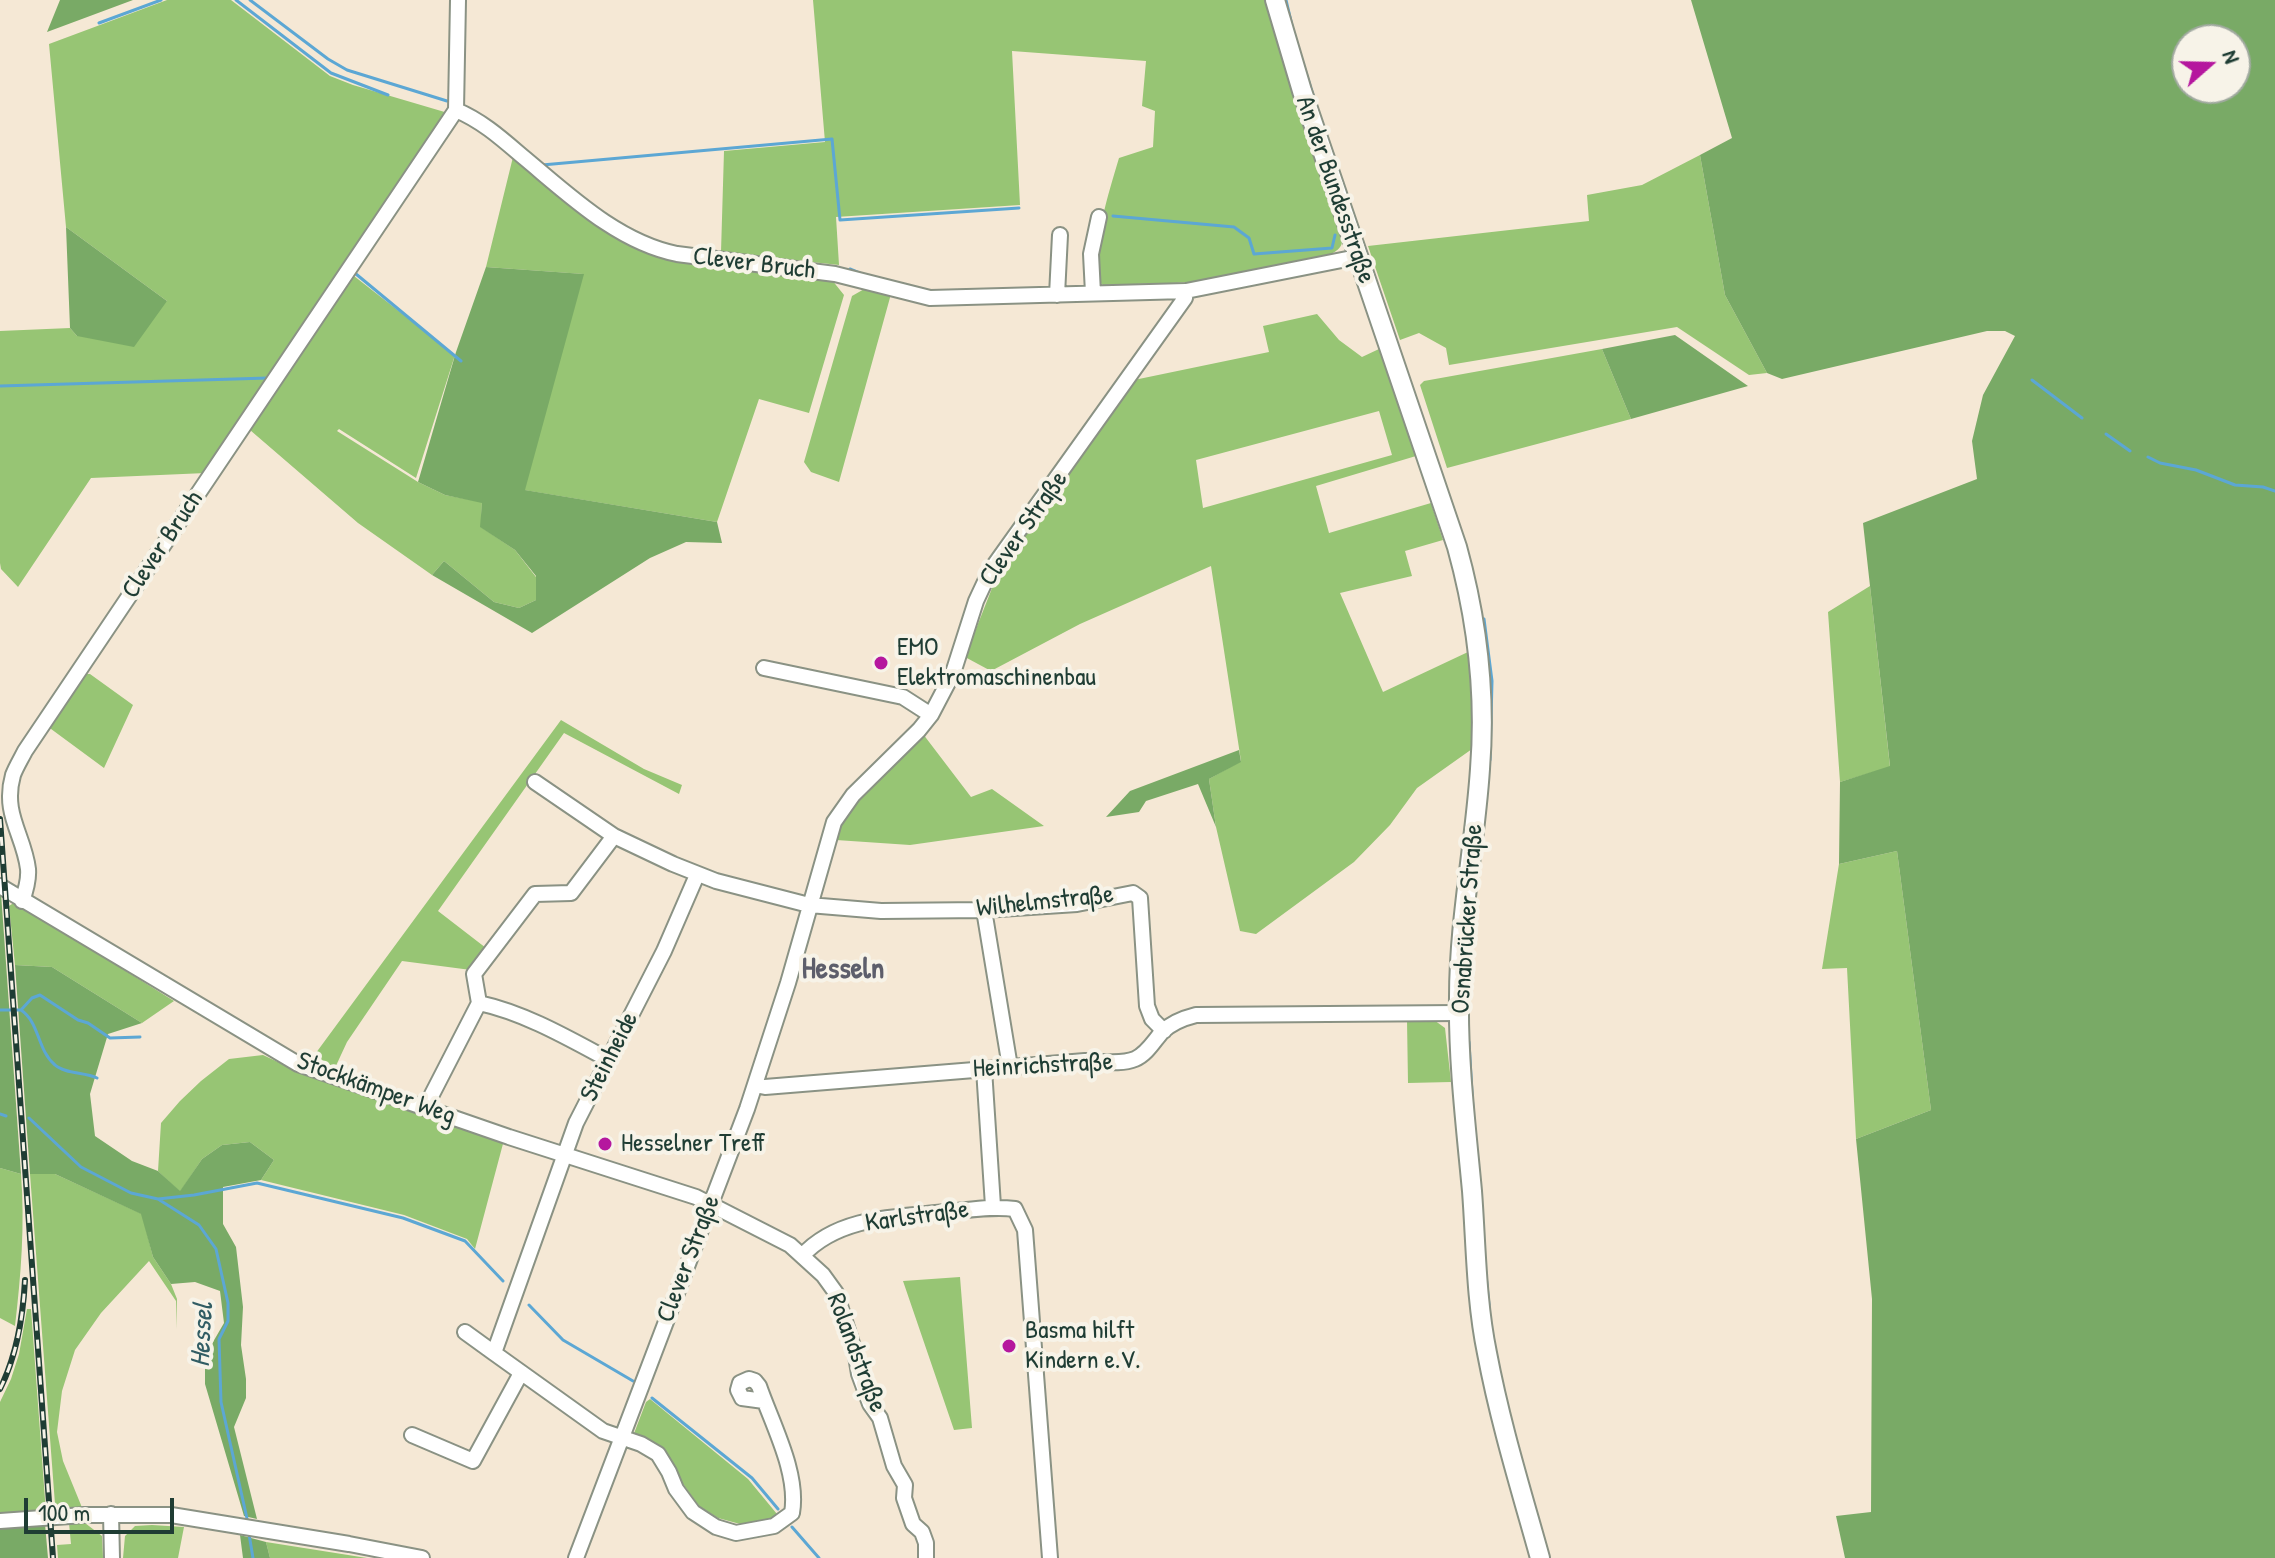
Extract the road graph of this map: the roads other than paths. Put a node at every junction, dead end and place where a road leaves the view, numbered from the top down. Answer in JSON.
{"nodes":[{"id":1,"x":458,"y":0,"type":"edge"},
{"id":2,"x":1275,"y":0,"type":"edge"},
{"id":3,"x":456,"y":110,"type":"junction"},
{"id":4,"x":1099,"y":217,"type":"dead end"},
{"id":5,"x":1060,"y":235,"type":"dead end"},
{"id":6,"x":1357,"y":257,"type":"junction"},
{"id":7,"x":1186,"y":291,"type":"junction"},
{"id":8,"x":1093,"y":293,"type":"junction"},
{"id":9,"x":1057,"y":295,"type":"junction"},
{"id":10,"x":1400,"y":380,"type":"joint"},
{"id":11,"x":764,"y":668,"type":"dead end"},
{"id":12,"x":931,"y":715,"type":"junction"},
{"id":13,"x":535,"y":782,"type":"dead end"},
{"id":14,"x":614,"y":836,"type":"junction"},
{"id":15,"x":697,"y":875,"type":"junction"},
{"id":16,"x":0,"y":886,"type":"edge"},
{"id":17,"x":22,"y":901,"type":"junction"},
{"id":18,"x":809,"y":905,"type":"junction"},
{"id":19,"x":984,"y":910,"type":"junction"},
{"id":20,"x":479,"y":1003,"type":"junction"},
{"id":21,"x":1459,"y":1013,"type":"junction"},
{"id":22,"x":1164,"y":1031,"type":"junction"},
{"id":23,"x":609,"y":1060,"type":"junction"},
{"id":24,"x":1010,"y":1067,"type":"junction"},
{"id":25,"x":984,"y":1069,"type":"junction"},
{"id":26,"x":755,"y":1085,"type":"junction"},
{"id":27,"x":425,"y":1108,"type":"junction"},
{"id":28,"x":564,"y":1155,"type":"junction"},
{"id":29,"x":710,"y":1204,"type":"junction"},
{"id":30,"x":993,"y":1206,"type":"junction"},
{"id":31,"x":802,"y":1256,"type":"junction"},
{"id":32,"x":465,"y":1332,"type":"dead end"},
{"id":33,"x":494,"y":1353,"type":"junction"},
{"id":34,"x":521,"y":1373,"type":"junction"},
{"id":35,"x":764,"y":1401,"type":"dead end"},
{"id":36,"x":412,"y":1435,"type":"dead end"},
{"id":37,"x":622,"y":1439,"type":"junction"},
{"id":38,"x":111,"y":1514,"type":"junction"},
{"id":39,"x":0,"y":1521,"type":"edge"},
{"id":40,"x":112,"y":1558,"type":"edge"},
{"id":41,"x":422,"y":1558,"type":"edge"},
{"id":42,"x":576,"y":1558,"type":"edge"},
{"id":43,"x":926,"y":1558,"type":"edge"},
{"id":44,"x":1050,"y":1558,"type":"edge"},
{"id":45,"x":1540,"y":1558,"type":"edge"}],
"edges":[{"from":1,"to":3,"type":"street"},
{"from":2,"to":6,"type":"main road","name":"An der Bundesstraße"},
{"from":3,"to":9,"type":"street","name":"Clever Bruch"},
{"from":3,"to":17,"type":"street","name":"Clever Bruch"},
{"from":4,"to":8,"type":"street"},
{"from":5,"to":9,"type":"street"},
{"from":6,"to":7,"type":"street"},
{"from":6,"to":10,"type":"main road","name":"An der Bundesstraße"},
{"from":7,"to":8,"type":"street","name":"Clever Bruch"},
{"from":7,"to":12,"type":"street","name":"Clever Straße"},
{"from":8,"to":9,"type":"street","name":"Clever Bruch"},
{"from":10,"to":21,"type":"main road","name":"Osnabrücker Straße"},
{"from":11,"to":12,"type":"street"},
{"from":12,"to":18,"type":"street","name":"Clever Straße"},
{"from":13,"to":14,"type":"street"},
{"from":14,"to":15,"type":"street"},
{"from":14,"to":20,"type":"street"},
{"from":15,"to":18,"type":"street"},
{"from":15,"to":23,"type":"street","name":"Steinheide"},
{"from":16,"to":17,"type":"street","name":"Stockkämper Weg"},
{"from":17,"to":27,"type":"street","name":"Stockkämper Weg"},
{"from":18,"to":19,"type":"street","name":"Wilhelmstraße"},
{"from":18,"to":26,"type":"street","name":"Clever Straße"},
{"from":19,"to":22,"type":"street","name":"Wilhelmstraße"},
{"from":19,"to":24,"type":"street"},
{"from":20,"to":23,"type":"street"},
{"from":20,"to":27,"type":"street"},
{"from":21,"to":22,"type":"street","name":"Heinrichstraße"},
{"from":21,"to":45,"type":"main road","name":"Osnabrücker Straße"},
{"from":22,"to":24,"type":"street","name":"Heinrichstraße"},
{"from":23,"to":28,"type":"street","name":"Steinheide"},
{"from":24,"to":25,"type":"street","name":"Heinrichstraße"},
{"from":25,"to":26,"type":"street","name":"Heinrichstraße"},
{"from":25,"to":30,"type":"street"},
{"from":26,"to":29,"type":"street","name":"Clever Straße"},
{"from":27,"to":28,"type":"street","name":"Stockkämper Weg"},
{"from":28,"to":29,"type":"street","name":"Stockkämper Weg"},
{"from":28,"to":33,"type":"street","name":"Steinheide"},
{"from":29,"to":31,"type":"street","name":"Rolandstraße"},
{"from":29,"to":37,"type":"street","name":"Clever Straße"},
{"from":30,"to":31,"type":"street","name":"Karlstraße"},
{"from":30,"to":44,"type":"street"},
{"from":31,"to":43,"type":"street","name":"Rolandstraße"},
{"from":32,"to":33,"type":"street"},
{"from":33,"to":34,"type":"street"},
{"from":34,"to":36,"type":"street"},
{"from":34,"to":37,"type":"street"},
{"from":35,"to":37,"type":"street"},
{"from":37,"to":42,"type":"street","name":"Clever Straße"},
{"from":38,"to":39,"type":"street"},
{"from":38,"to":40,"type":"street"},
{"from":38,"to":41,"type":"street"}]}
